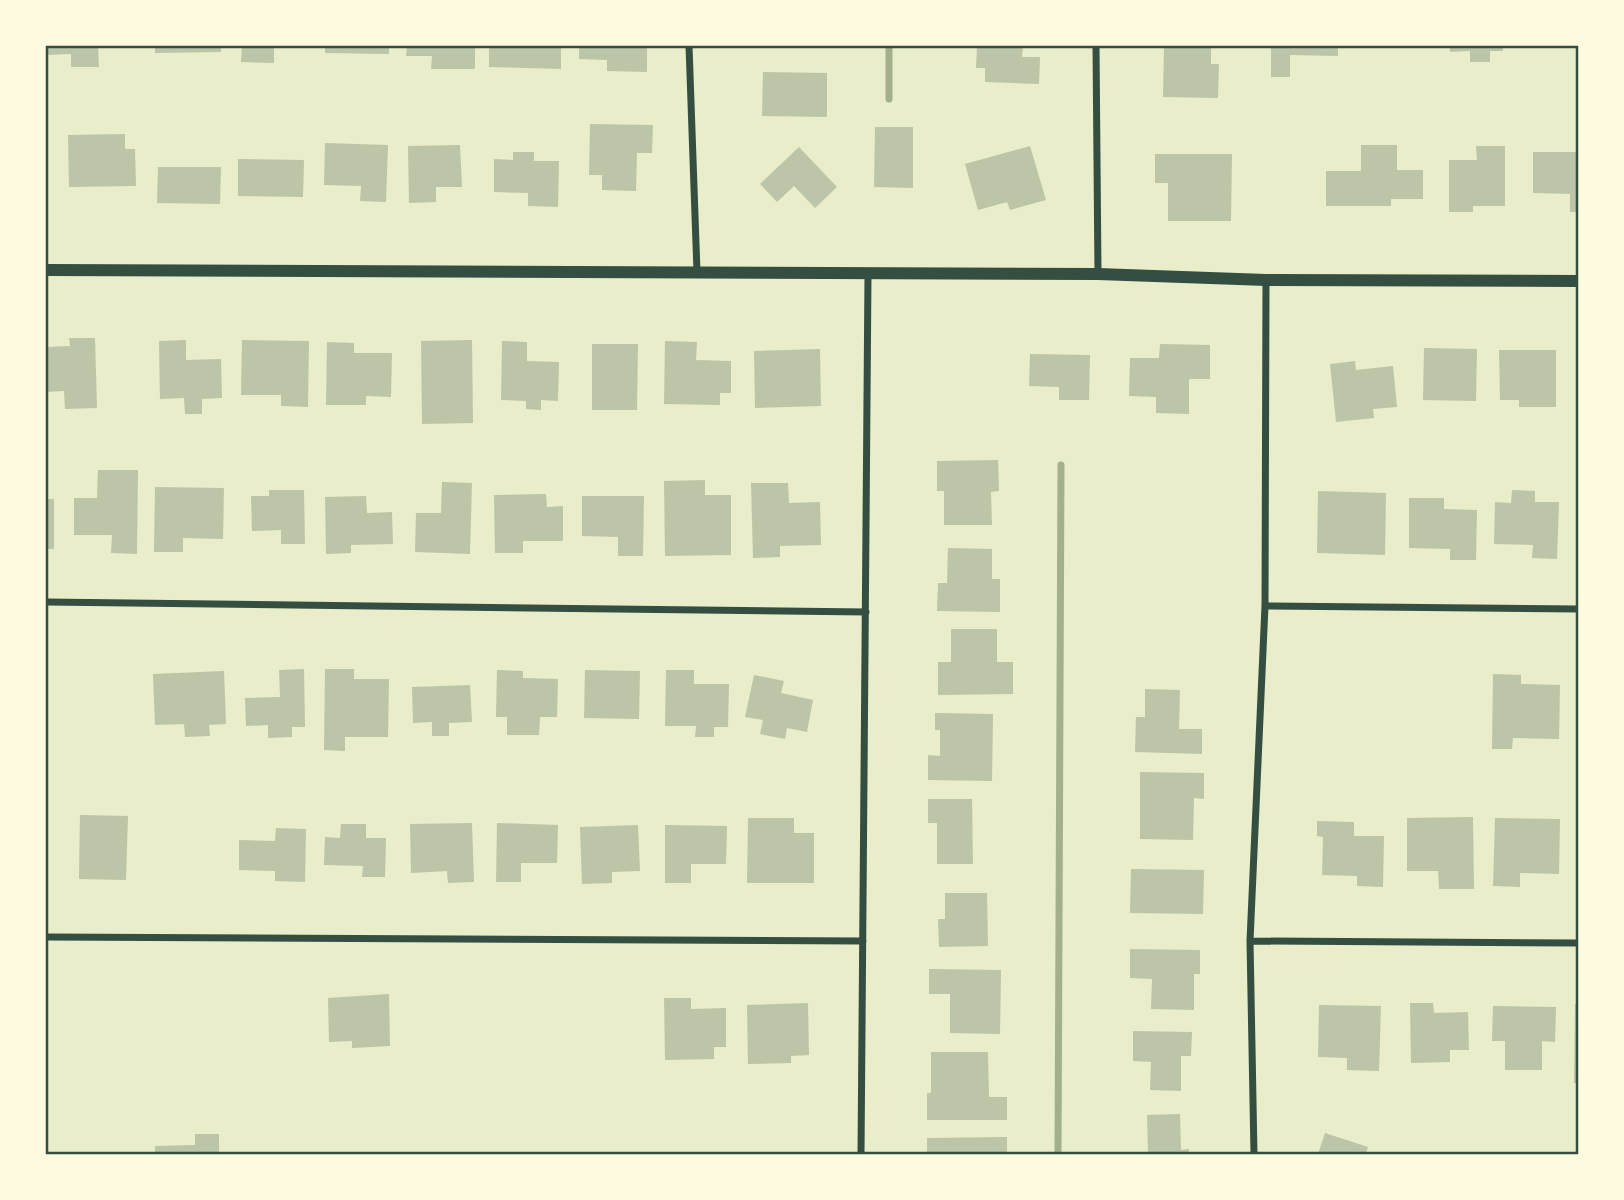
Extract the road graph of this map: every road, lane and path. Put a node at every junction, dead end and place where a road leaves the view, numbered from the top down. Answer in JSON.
{"nodes":[{"id":1,"x":690,"y":46,"type":"edge"},
{"id":2,"x":1096,"y":46,"type":"edge"},
{"id":3,"x":46,"y":270,"type":"edge"},
{"id":4,"x":697,"y":272,"type":"junction"},
{"id":5,"x":868,"y":274,"type":"junction"},
{"id":6,"x":1098,"y":274,"type":"junction"},
{"id":7,"x":1266,"y":280,"type":"junction"},
{"id":8,"x":1578,"y":281,"type":"edge"},
{"id":9,"x":46,"y":602,"type":"edge"},
{"id":10,"x":1265,"y":606,"type":"junction"},
{"id":11,"x":1578,"y":609,"type":"edge"},
{"id":12,"x":866,"y":612,"type":"junction"},
{"id":13,"x":46,"y":937,"type":"edge"},
{"id":14,"x":863,"y":941,"type":"junction"},
{"id":15,"x":1250,"y":941,"type":"junction"},
{"id":16,"x":1578,"y":943,"type":"edge"},
{"id":17,"x":861,"y":1154,"type":"edge"},
{"id":18,"x":1254,"y":1154,"type":"edge"}],
"edges":[{"from":1,"to":4,"type":"street"},
{"from":2,"to":6,"type":"street"},
{"from":3,"to":4,"type":"street"},
{"from":4,"to":5,"type":"street"},
{"from":5,"to":6,"type":"street"},
{"from":5,"to":12,"type":"street"},
{"from":6,"to":7,"type":"street"},
{"from":7,"to":8,"type":"street"},
{"from":7,"to":10,"type":"street"},
{"from":9,"to":12,"type":"street"},
{"from":10,"to":11,"type":"street"},
{"from":10,"to":15,"type":"street"},
{"from":12,"to":14,"type":"street"},
{"from":13,"to":14,"type":"street"},
{"from":14,"to":17,"type":"street"},
{"from":15,"to":16,"type":"street"},
{"from":15,"to":18,"type":"street"}]}
